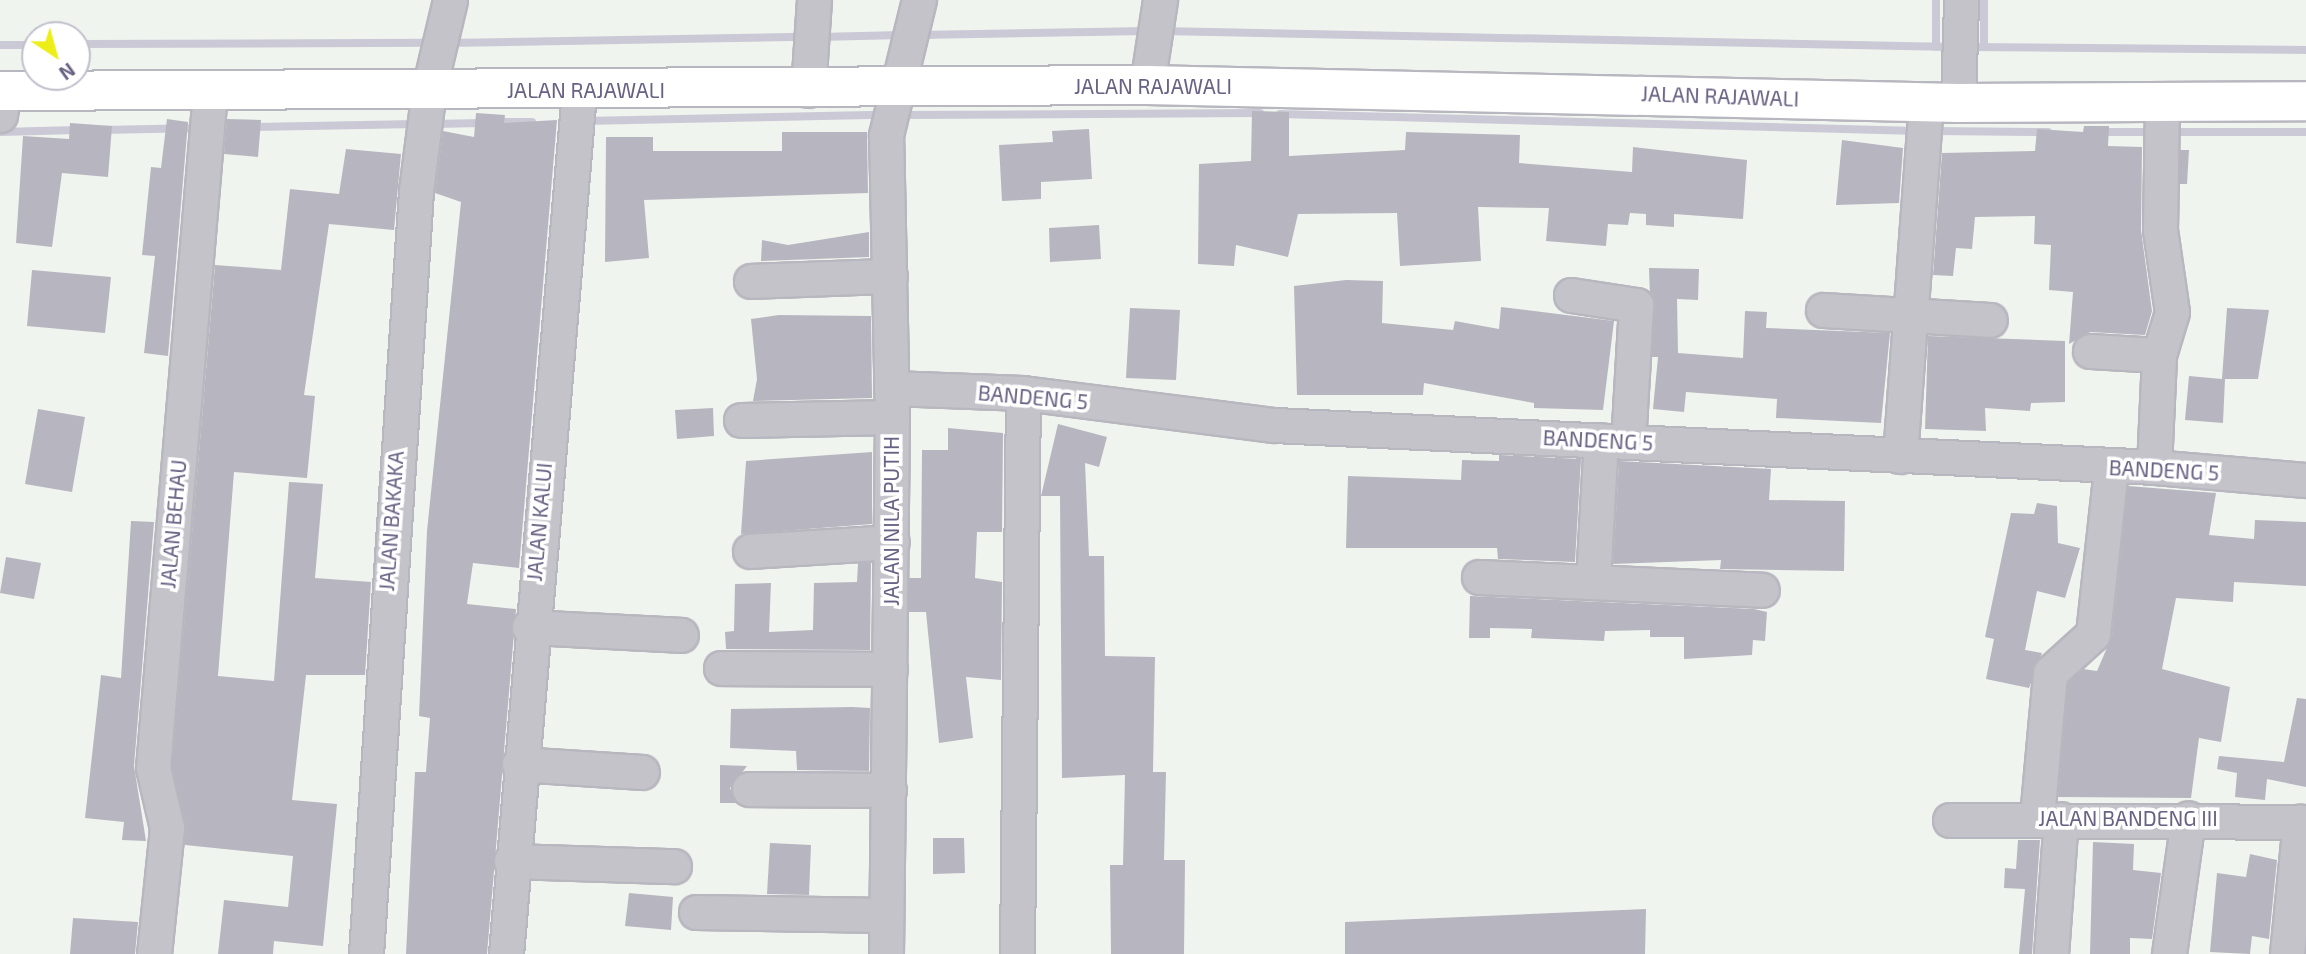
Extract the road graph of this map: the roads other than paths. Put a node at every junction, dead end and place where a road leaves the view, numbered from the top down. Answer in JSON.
{"nodes":[{"id":1,"x":450,"y":0,"type":"edge"},
{"id":2,"x":814,"y":0,"type":"edge"},
{"id":3,"x":919,"y":0,"type":"edge"},
{"id":4,"x":1160,"y":0,"type":"edge"},
{"id":5,"x":1961,"y":0,"type":"edge"},
{"id":6,"x":1147,"y":85,"type":"junction"},
{"id":7,"x":429,"y":89,"type":"junction"},
{"id":8,"x":895,"y":89,"type":"junction"},
{"id":9,"x":808,"y":90,"type":"junction"},
{"id":10,"x":579,"y":91,"type":"junction"},
{"id":11,"x":210,"y":92,"type":"junction"},
{"id":12,"x":1,"y":99,"type":"edge"},
{"id":13,"x":2162,"y":99,"type":"junction"},
{"id":14,"x":2306,"y":101,"type":"edge"},
{"id":15,"x":1942,"y":103,"type":"junction"},
{"id":16,"x":890,"y":276,"type":"junction"},
{"id":17,"x":751,"y":281,"type":"dead end"},
{"id":18,"x":1571,"y":295,"type":"dead end"},
{"id":19,"x":1824,"y":310,"type":"dead end"},
{"id":20,"x":1913,"y":316,"type":"junction"},
{"id":21,"x":1990,"y":320,"type":"dead end"},
{"id":22,"x":2090,"y":351,"type":"dead end"},
{"id":23,"x":2159,"y":355,"type":"junction"},
{"id":24,"x":1023,"y":393,"type":"junction"},
{"id":25,"x":891,"y":403,"type":"junction"},
{"id":26,"x":741,"y":420,"type":"dead end"},
{"id":27,"x":1615,"y":441,"type":"junction"},
{"id":28,"x":1900,"y":456,"type":"junction"},
{"id":29,"x":2154,"y":467,"type":"junction"},
{"id":30,"x":2111,"y":468,"type":"junction"},
{"id":31,"x":2306,"y":480,"type":"edge"},
{"id":32,"x":892,"y":542,"type":"junction"},
{"id":33,"x":750,"y":551,"type":"dead end"},
{"id":34,"x":1479,"y":577,"type":"dead end"},
{"id":35,"x":1592,"y":581,"type":"junction"},
{"id":36,"x":1762,"y":590,"type":"dead end"},
{"id":37,"x":529,"y":627,"type":"junction"},
{"id":38,"x":681,"y":635,"type":"dead end"},
{"id":39,"x":721,"y":668,"type":"dead end"},
{"id":40,"x":890,"y":669,"type":"junction"},
{"id":41,"x":519,"y":764,"type":"junction"},
{"id":42,"x":642,"y":772,"type":"dead end"},
{"id":43,"x":748,"y":789,"type":"dead end"},
{"id":44,"x":889,"y":790,"type":"junction"},
{"id":45,"x":2049,"y":818,"type":"junction"},
{"id":46,"x":2188,"y":818,"type":"junction"},
{"id":47,"x":1950,"y":820,"type":"dead end"},
{"id":48,"x":2303,"y":822,"type":"edge"},
{"id":49,"x":511,"y":861,"type":"junction"},
{"id":50,"x":674,"y":866,"type":"dead end"},
{"id":51,"x":696,"y":912,"type":"dead end"},
{"id":52,"x":886,"y":915,"type":"junction"},
{"id":53,"x":154,"y":954,"type":"edge"},
{"id":54,"x":366,"y":954,"type":"edge"},
{"id":55,"x":506,"y":954,"type":"edge"},
{"id":56,"x":886,"y":954,"type":"edge"},
{"id":57,"x":1017,"y":954,"type":"edge"},
{"id":58,"x":2051,"y":954,"type":"edge"},
{"id":59,"x":2169,"y":954,"type":"edge"},
{"id":60,"x":2287,"y":954,"type":"edge"}],
"edges":[{"from":1,"to":7,"type":"street","name":"JALAN BAKAKA"},
{"from":2,"to":9,"type":"street"},
{"from":3,"to":8,"type":"street","name":"JALAN NILA PUTIH"},
{"from":4,"to":6,"type":"street"},
{"from":5,"to":15,"type":"street"},
{"from":6,"to":8,"type":"main road","name":"JALAN RAJAWALI"},
{"from":6,"to":15,"type":"main road","name":"JALAN RAJAWALI"},
{"from":7,"to":10,"type":"main road","name":"JALAN RAJAWALI"},
{"from":7,"to":11,"type":"main road","name":"JALAN RAJAWALI"},
{"from":7,"to":54,"type":"street","name":"JALAN BAKAKA"},
{"from":8,"to":9,"type":"main road","name":"JALAN RAJAWALI"},
{"from":8,"to":16,"type":"street","name":"JALAN NILA PUTIH"},
{"from":9,"to":10,"type":"main road","name":"JALAN RAJAWALI"},
{"from":10,"to":37,"type":"street","name":"JALAN KALUI"},
{"from":11,"to":12,"type":"main road","name":"JALAN RAJAWALI"},
{"from":11,"to":53,"type":"street","name":"JALAN BEHAU"},
{"from":13,"to":14,"type":"main road","name":"JALAN RAJAWALI"},
{"from":13,"to":15,"type":"main road","name":"JALAN RAJAWALI"},
{"from":13,"to":23,"type":"street"},
{"from":15,"to":20,"type":"street"},
{"from":16,"to":17,"type":"street"},
{"from":16,"to":25,"type":"street","name":"JALAN NILA PUTIH"},
{"from":18,"to":27,"type":"street"},
{"from":19,"to":20,"type":"street"},
{"from":20,"to":21,"type":"street"},
{"from":20,"to":28,"type":"street"},
{"from":22,"to":23,"type":"street"},
{"from":23,"to":29,"type":"street"},
{"from":24,"to":25,"type":"street","name":"BANDENG 5"},
{"from":24,"to":27,"type":"street","name":"BANDENG 5"},
{"from":24,"to":57,"type":"street"},
{"from":25,"to":26,"type":"street","name":"BANDENG 5"},
{"from":25,"to":32,"type":"street","name":"JALAN NILA PUTIH"},
{"from":27,"to":28,"type":"street","name":"BANDENG 5"},
{"from":27,"to":35,"type":"street"},
{"from":28,"to":30,"type":"street","name":"BANDENG 5"},
{"from":29,"to":30,"type":"street","name":"BANDENG 5"},
{"from":29,"to":31,"type":"street","name":"BANDENG 5"},
{"from":30,"to":45,"type":"street"},
{"from":32,"to":33,"type":"street"},
{"from":32,"to":40,"type":"street","name":"JALAN NILA PUTIH"},
{"from":34,"to":35,"type":"street"},
{"from":35,"to":36,"type":"street"},
{"from":37,"to":38,"type":"street"},
{"from":37,"to":41,"type":"street","name":"JALAN KALUI"},
{"from":39,"to":40,"type":"street"},
{"from":40,"to":44,"type":"street","name":"JALAN NILA PUTIH"},
{"from":41,"to":42,"type":"street"},
{"from":41,"to":49,"type":"street","name":"JALAN KALUI"},
{"from":43,"to":44,"type":"street"},
{"from":44,"to":52,"type":"street","name":"JALAN NILA PUTIH"},
{"from":45,"to":46,"type":"street","name":"JALAN BANDENG III"},
{"from":45,"to":47,"type":"street","name":"JALAN BANDENG III"},
{"from":45,"to":58,"type":"street"},
{"from":46,"to":48,"type":"street","name":"JALAN BANDENG III"},
{"from":46,"to":59,"type":"street"},
{"from":48,"to":60,"type":"street"},
{"from":49,"to":50,"type":"street"},
{"from":49,"to":55,"type":"street","name":"JALAN KALUI"},
{"from":51,"to":52,"type":"street"},
{"from":52,"to":56,"type":"street","name":"JALAN NILA PUTIH"}]}
